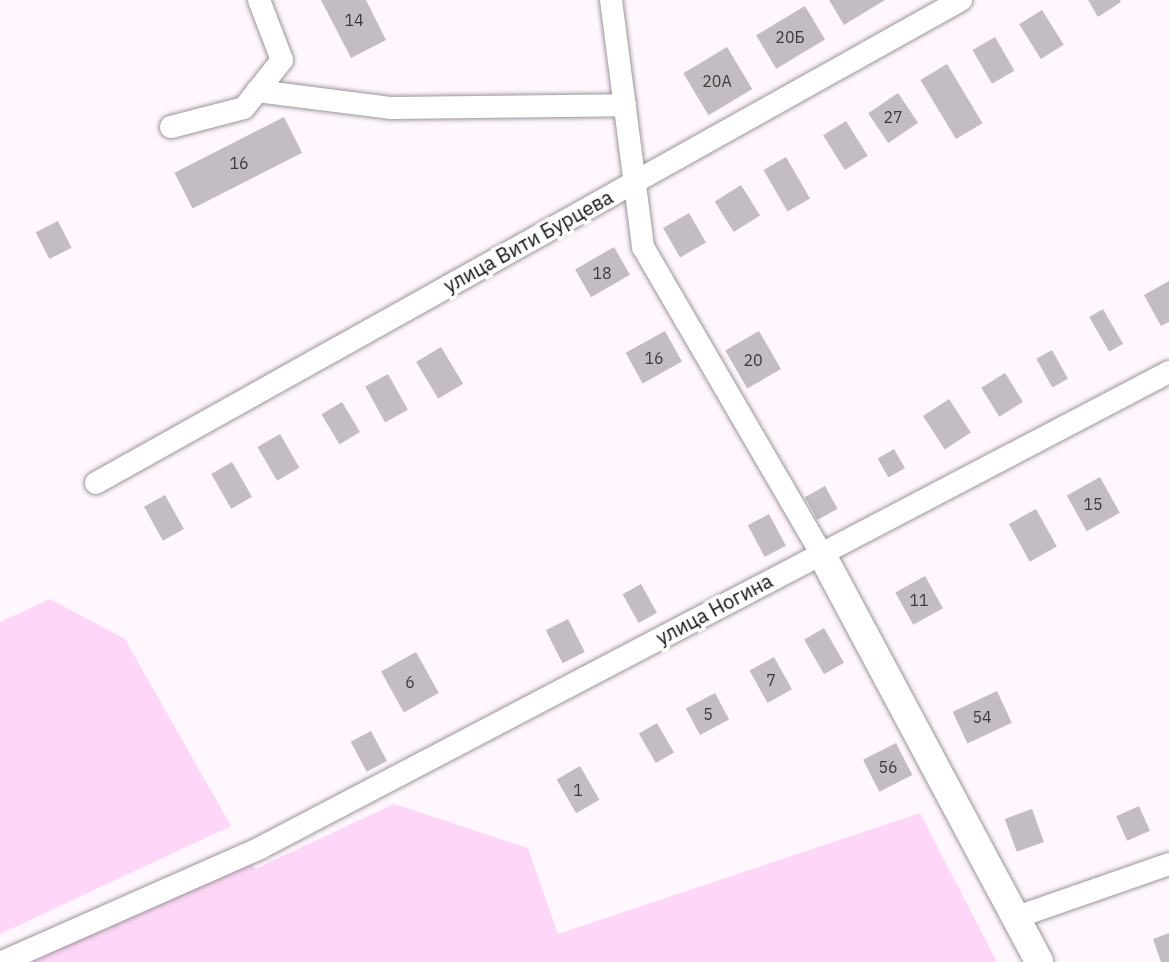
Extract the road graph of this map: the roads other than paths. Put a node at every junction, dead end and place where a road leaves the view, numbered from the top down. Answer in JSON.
{"nodes":[{"id":1,"x":259,"y":0,"type":"edge"},
{"id":2,"x":611,"y":0,"type":"edge"},
{"id":3,"x":961,"y":0,"type":"edge"},
{"id":4,"x":257,"y":91,"type":"junction"},
{"id":5,"x":625,"y":105,"type":"junction"},
{"id":6,"x":171,"y":127,"type":"dead end"},
{"id":7,"x":634,"y":182,"type":"junction"},
{"id":8,"x":1169,"y":372,"type":"edge"},
{"id":9,"x":96,"y":483,"type":"dead end"},
{"id":10,"x":821,"y":553,"type":"junction"},
{"id":11,"x":1169,"y":864,"type":"edge"},
{"id":12,"x":1017,"y":917,"type":"junction"},
{"id":13,"x":2,"y":962,"type":"edge"},
{"id":14,"x":1039,"y":962,"type":"edge"}],
"edges":[{"from":1,"to":4,"type":"street"},
{"from":2,"to":5,"type":"street"},
{"from":3,"to":7,"type":"street","name":"улица Вити Бурцева"},
{"from":4,"to":5,"type":"street"},
{"from":4,"to":6,"type":"street"},
{"from":5,"to":7,"type":"street"},
{"from":7,"to":9,"type":"street","name":"улица Вити Бурцева"},
{"from":7,"to":10,"type":"street"},
{"from":8,"to":10,"type":"street","name":"улица Ногина"},
{"from":10,"to":12,"type":"street"},
{"from":10,"to":13,"type":"street","name":"улица Ногина"},
{"from":11,"to":12,"type":"street"},
{"from":12,"to":14,"type":"street"}]}
